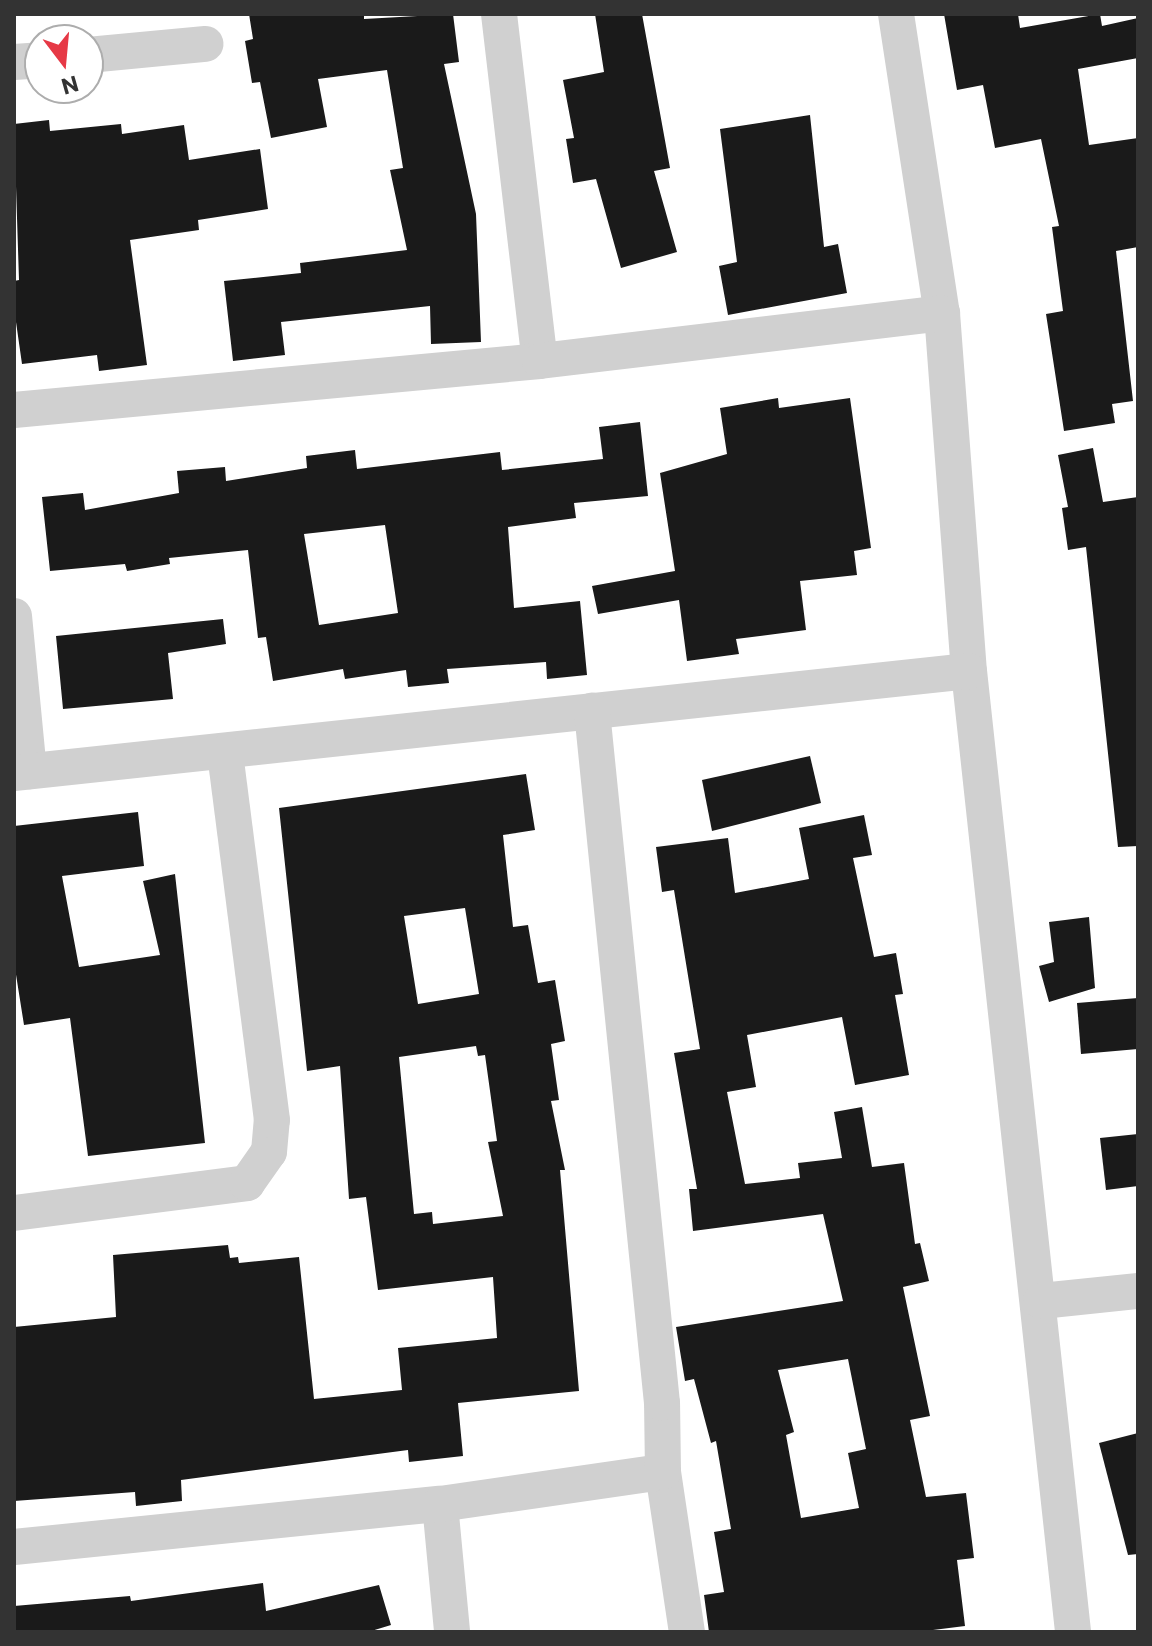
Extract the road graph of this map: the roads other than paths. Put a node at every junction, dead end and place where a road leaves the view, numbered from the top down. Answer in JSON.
{"nodes":[{"id":1,"x":499,"y":14,"type":"edge"},
{"id":2,"x":896,"y":14,"type":"edge"},
{"id":3,"x":205,"y":44,"type":"dead end"},
{"id":4,"x":104,"y":53,"type":"edge"},
{"id":5,"x":942,"y":313,"type":"junction"},
{"id":6,"x":540,"y":361,"type":"junction"},
{"id":7,"x":14,"y":410,"type":"edge"},
{"id":8,"x":14,"y":616,"type":"edge"},
{"id":9,"x":969,"y":671,"type":"junction"},
{"id":10,"x":592,"y":711,"type":"junction"},
{"id":11,"x":225,"y":753,"type":"junction"},
{"id":12,"x":22,"y":772,"type":"edge"},
{"id":13,"x":14,"y":1213,"type":"edge"},
{"id":14,"x":1138,"y":1291,"type":"edge"},
{"id":15,"x":1041,"y":1301,"type":"junction"},
{"id":16,"x":663,"y":1472,"type":"junction"},
{"id":17,"x":440,"y":1504,"type":"junction"},
{"id":18,"x":14,"y":1547,"type":"edge"},
{"id":19,"x":452,"y":1632,"type":"edge"},
{"id":20,"x":687,"y":1632,"type":"edge"},
{"id":21,"x":1073,"y":1632,"type":"edge"}],
"edges":[{"from":1,"to":6,"type":"street"},
{"from":2,"to":5,"type":"street"},
{"from":3,"to":4,"type":"street"},
{"from":5,"to":6,"type":"street"},
{"from":5,"to":9,"type":"street"},
{"from":6,"to":7,"type":"street"},
{"from":8,"to":12,"type":"street"},
{"from":9,"to":10,"type":"street"},
{"from":9,"to":15,"type":"street"},
{"from":10,"to":11,"type":"street"},
{"from":10,"to":16,"type":"street"},
{"from":11,"to":12,"type":"street"},
{"from":11,"to":13,"type":"street"},
{"from":14,"to":15,"type":"street"},
{"from":15,"to":21,"type":"street"},
{"from":16,"to":17,"type":"street"},
{"from":16,"to":20,"type":"street"},
{"from":17,"to":18,"type":"street"},
{"from":17,"to":19,"type":"street"}]}
